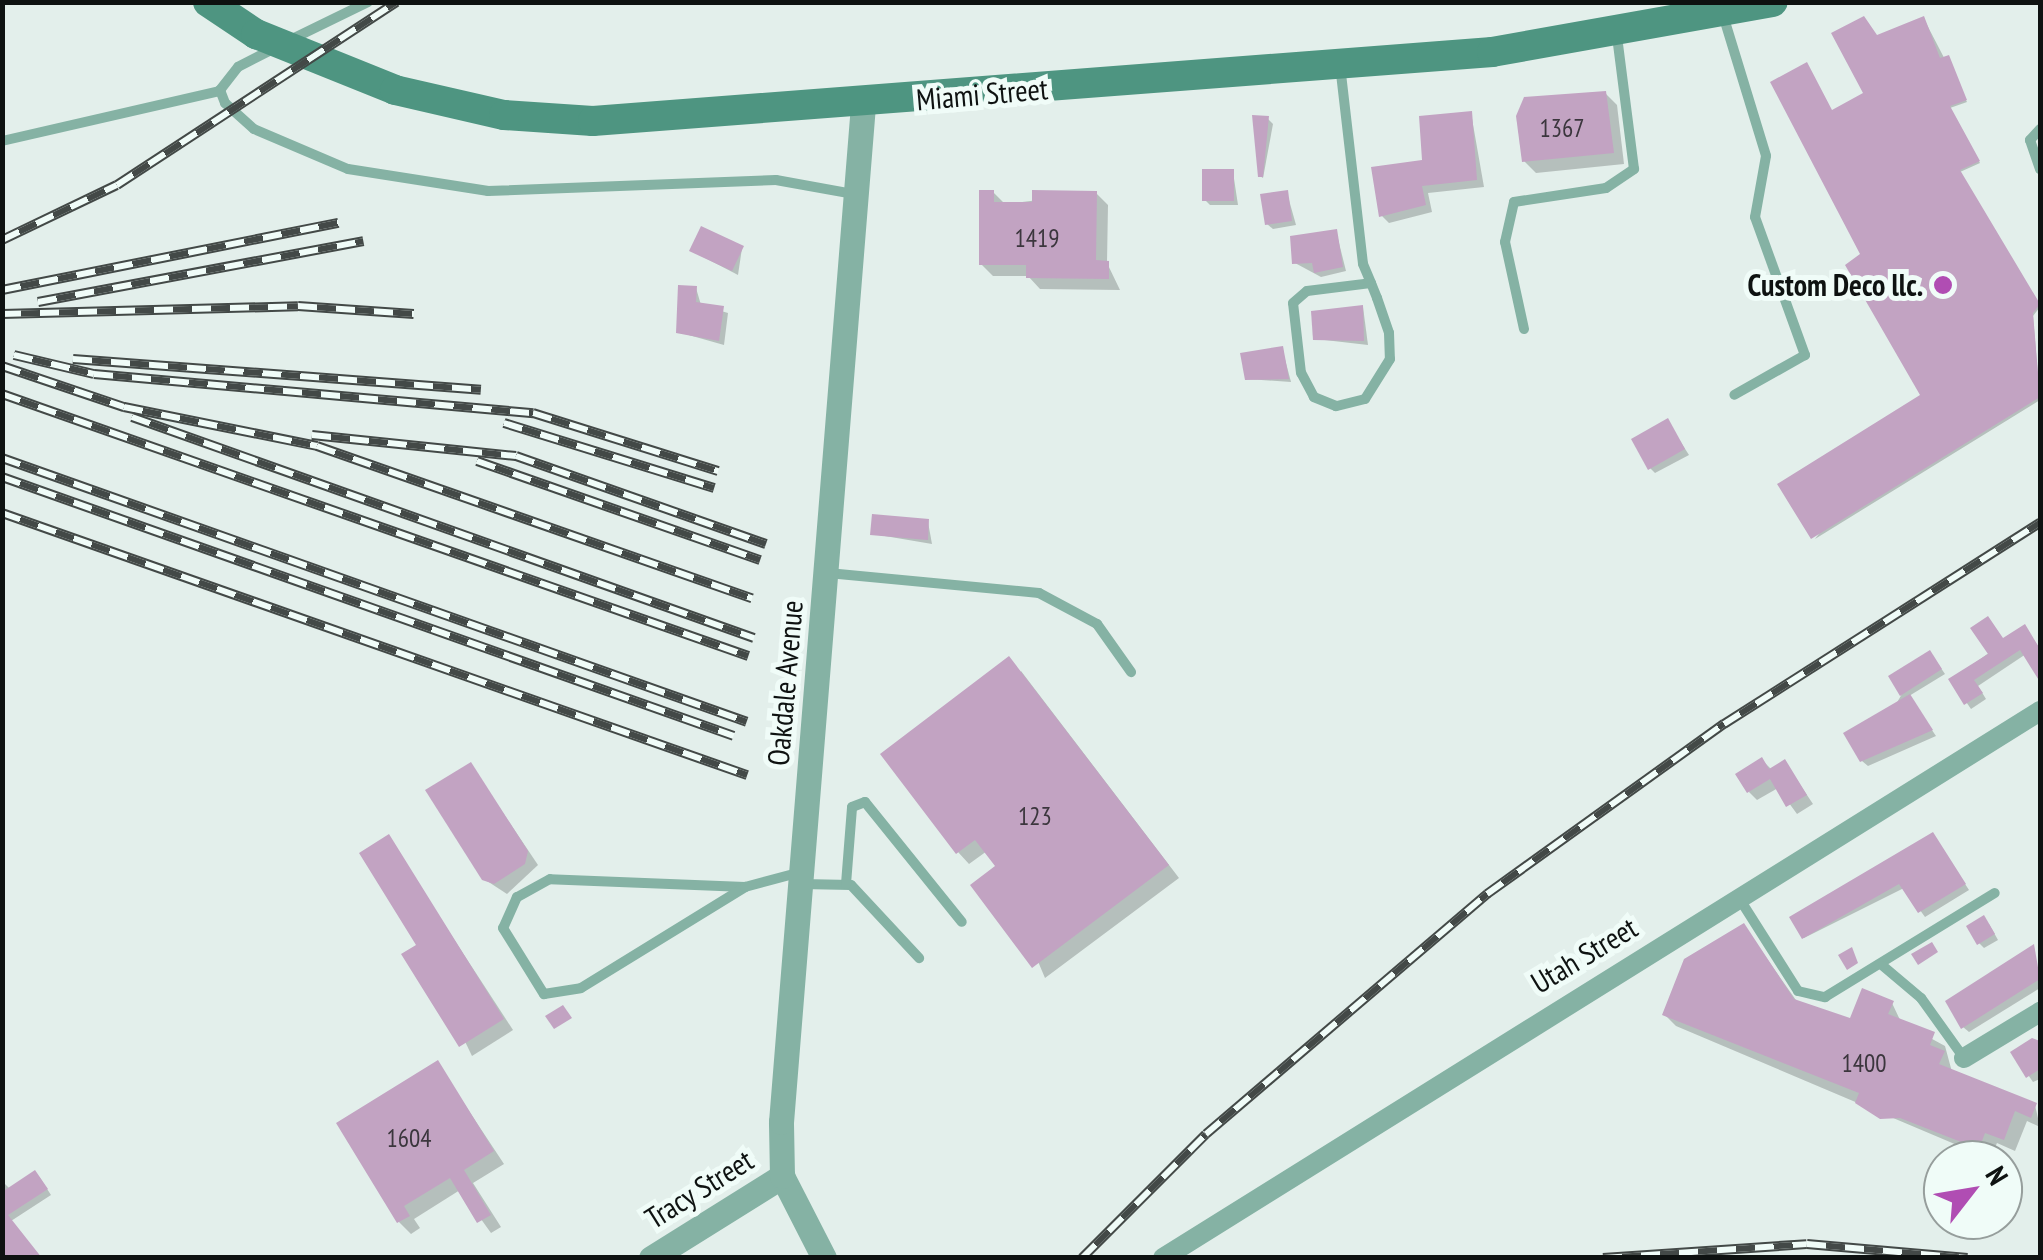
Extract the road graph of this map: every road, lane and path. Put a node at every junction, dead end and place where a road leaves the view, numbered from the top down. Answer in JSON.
{"nodes":[{"id":1,"x":208,"y":2,"type":"edge"},
{"id":2,"x":368,"y":2,"type":"edge"},
{"id":3,"x":1774,"y":2,"type":"edge"},
{"id":4,"x":1723,"y":14,"type":"junction"},
{"id":5,"x":1616,"y":36,"type":"junction"},
{"id":6,"x":1340,"y":64,"type":"junction"},
{"id":7,"x":220,"y":91,"type":"junction"},
{"id":8,"x":863,"y":104,"type":"junction"},
{"id":9,"x":2040,"y":129,"type":"edge"},
{"id":10,"x":2,"y":141,"type":"edge"},
{"id":11,"x":2040,"y":169,"type":"edge"},
{"id":12,"x":860,"y":195,"type":"junction"},
{"id":13,"x":1371,"y":283,"type":"junction"},
{"id":14,"x":1524,"y":329,"type":"dead end"},
{"id":15,"x":1734,"y":395,"type":"dead end"},
{"id":16,"x":827,"y":573,"type":"junction"},
{"id":17,"x":1131,"y":672,"type":"dead end"},
{"id":18,"x":2040,"y":711,"type":"edge"},
{"id":19,"x":801,"y":878,"type":"junction"},
{"id":20,"x":846,"y":884,"type":"junction"},
{"id":21,"x":745,"y":887,"type":"junction"},
{"id":22,"x":1995,"y":893,"type":"dead end"},
{"id":23,"x":1738,"y":896,"type":"junction"},
{"id":24,"x":962,"y":922,"type":"dead end"},
{"id":25,"x":919,"y":958,"type":"dead end"},
{"id":26,"x":1883,"y":966,"type":"junction"},
{"id":27,"x":2040,"y":1012,"type":"edge"},
{"id":28,"x":1964,"y":1058,"type":"joint"},
{"id":29,"x":782,"y":1176,"type":"junction"},
{"id":30,"x":651,"y":1258,"type":"edge"},
{"id":31,"x":824,"y":1258,"type":"edge"},
{"id":32,"x":1164,"y":1258,"type":"edge"}],
"edges":[{"from":1,"to":8,"type":"main road","name":"Miami Street"},
{"from":2,"to":7,"type":"lane"},
{"from":3,"to":4,"type":"main road","name":"Miami Street"},
{"from":4,"to":5,"type":"main road","name":"Miami Street"},
{"from":4,"to":15,"type":"lane"},
{"from":5,"to":6,"type":"main road","name":"Miami Street"},
{"from":5,"to":14,"type":"lane"},
{"from":6,"to":8,"type":"main road","name":"Miami Street"},
{"from":6,"to":13,"type":"lane"},
{"from":7,"to":10,"type":"lane"},
{"from":7,"to":12,"type":"lane"},
{"from":8,"to":12,"type":"street","name":"Oakdale Avenue"},
{"from":9,"to":11,"type":"lane"},
{"from":12,"to":16,"type":"street","name":"Oakdale Avenue"},
{"from":13,"to":13,"type":"lane"},
{"from":16,"to":17,"type":"lane"},
{"from":16,"to":19,"type":"street","name":"Oakdale Avenue"},
{"from":18,"to":23,"type":"street","name":"Utah Street"},
{"from":19,"to":20,"type":"lane"},
{"from":19,"to":21,"type":"lane"},
{"from":19,"to":29,"type":"street","name":"Oakdale Avenue"},
{"from":20,"to":24,"type":"lane"},
{"from":20,"to":25,"type":"lane"},
{"from":21,"to":21,"type":"lane"},
{"from":22,"to":26,"type":"lane"},
{"from":23,"to":26,"type":"lane"},
{"from":23,"to":32,"type":"street","name":"Utah Street"},
{"from":26,"to":28,"type":"lane"},
{"from":27,"to":28,"type":"street"},
{"from":29,"to":30,"type":"street","name":"Tracy Street"},
{"from":29,"to":31,"type":"street"}]}
